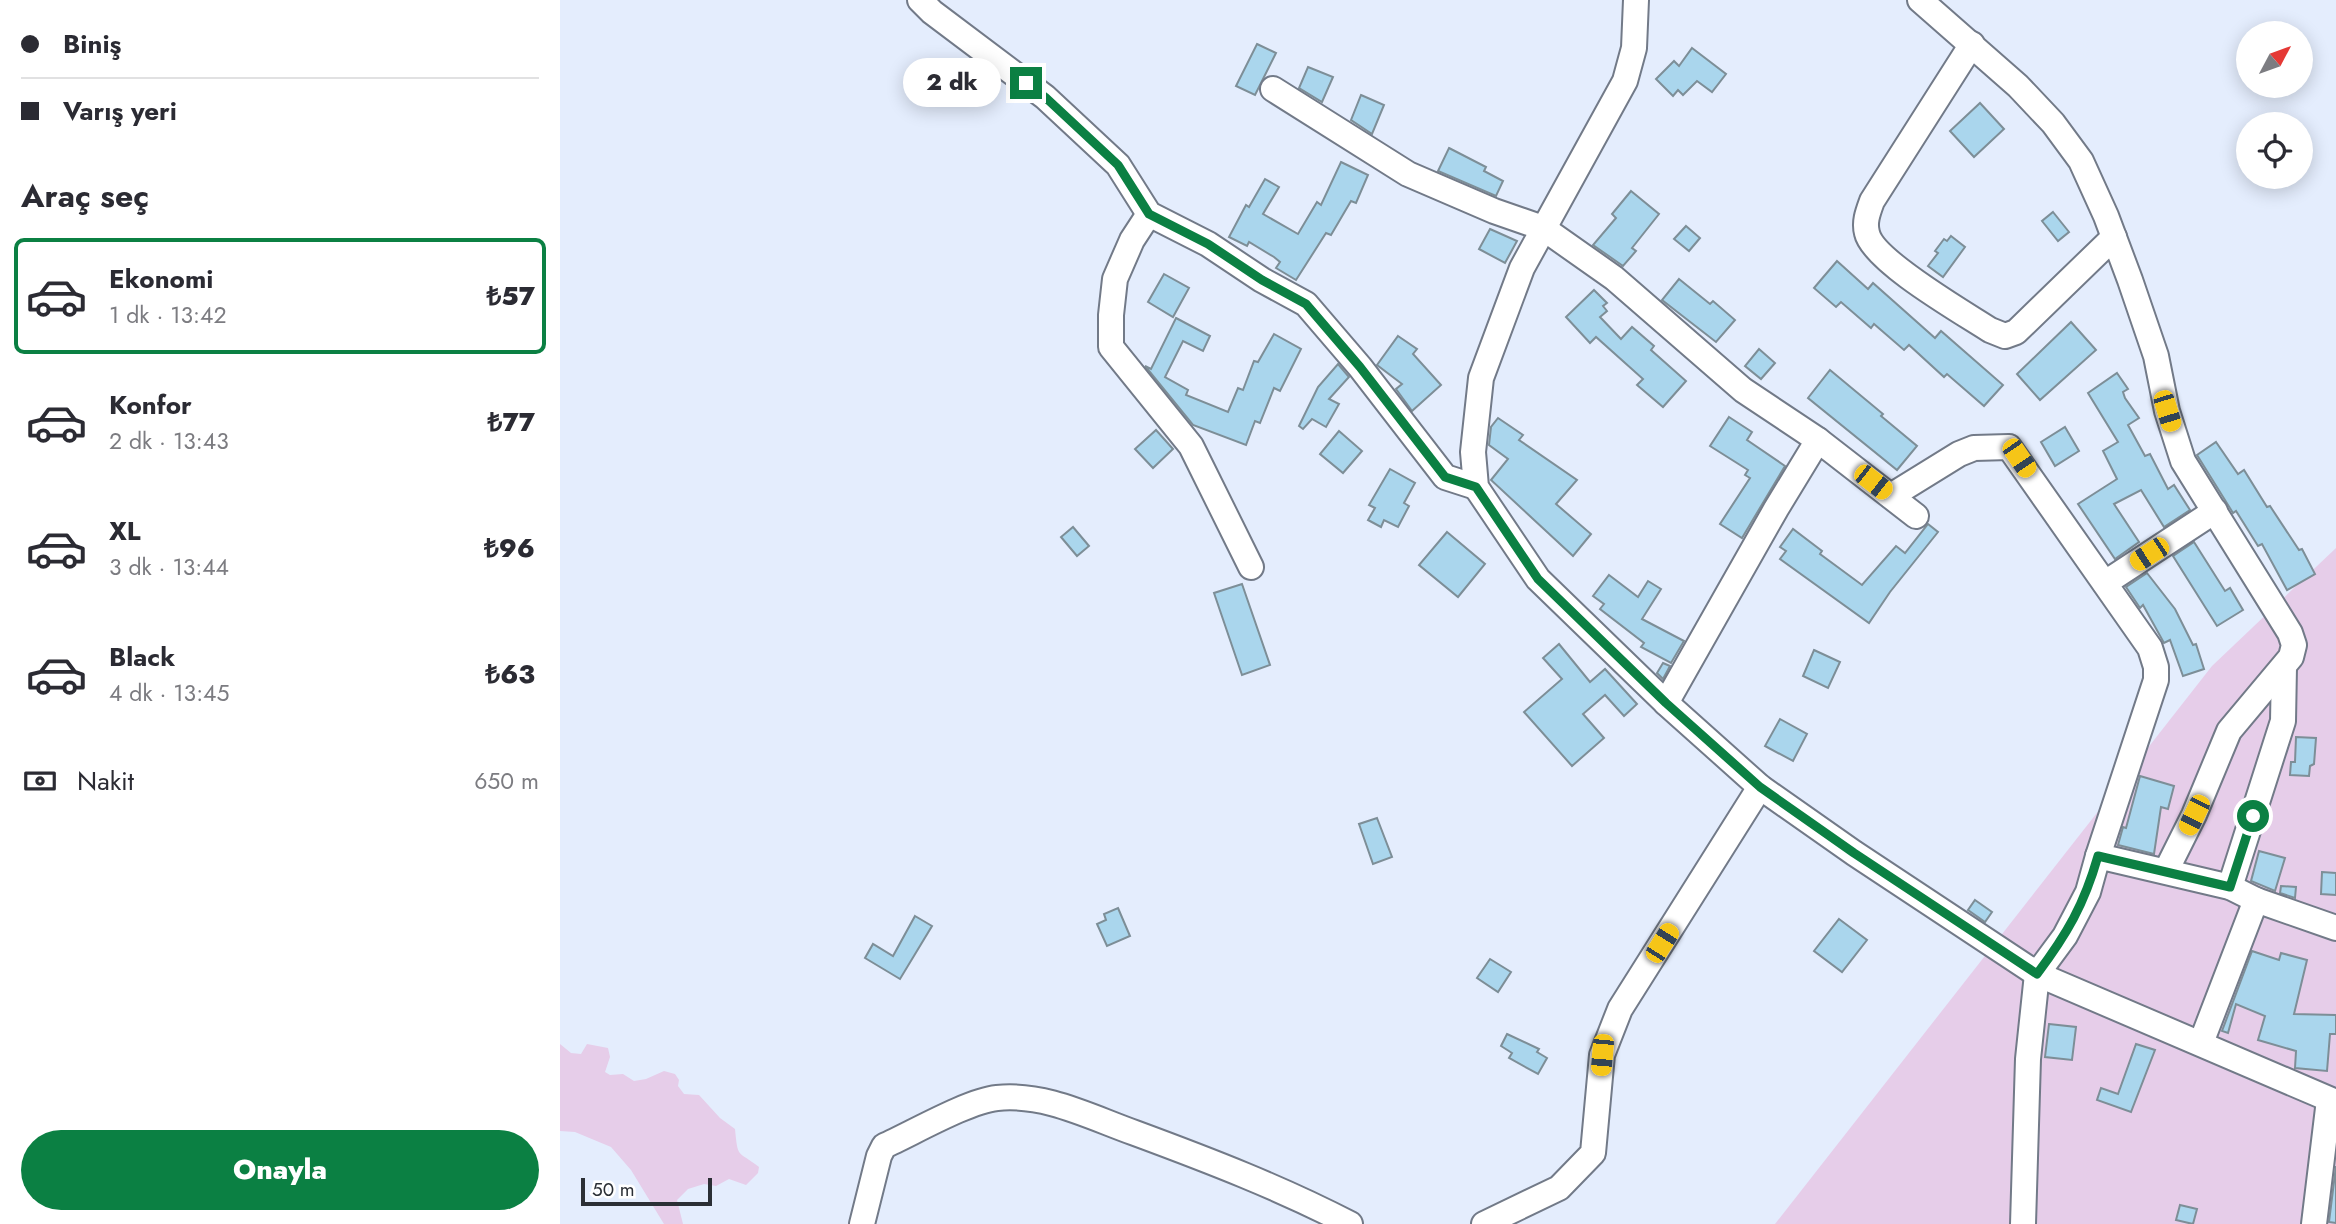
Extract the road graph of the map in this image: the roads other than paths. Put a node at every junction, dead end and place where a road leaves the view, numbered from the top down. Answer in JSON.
{"nodes":[{"id":1,"x":920,"y":0,"type":"edge"},
{"id":2,"x":1636,"y":0,"type":"edge"},
{"id":3,"x":1920,"y":0,"type":"edge"},
{"id":4,"x":1972,"y":44,"type":"junction"},
{"id":5,"x":1273,"y":89,"type":"dead end"},
{"id":6,"x":1149,"y":214,"type":"junction"},
{"id":7,"x":1543,"y":228,"type":"junction"},
{"id":8,"x":2114,"y":237,"type":"junction"},
{"id":9,"x":1818,"y":440,"type":"junction"},
{"id":10,"x":1476,"y":487,"type":"junction"},
{"id":11,"x":1891,"y":496,"type":"junction"},
{"id":12,"x":2215,"y":512,"type":"junction"},
{"id":13,"x":1916,"y":516,"type":"dead end"},
{"id":14,"x":1251,"y":567,"type":"dead end"},
{"id":15,"x":2105,"y":583,"type":"junction"},
{"id":16,"x":2284,"y":667,"type":"junction"},
{"id":17,"x":1666,"y":703,"type":"junction"},
{"id":18,"x":1760,"y":787,"type":"junction"},
{"id":19,"x":2098,"y":856,"type":"junction"},
{"id":20,"x":2166,"y":871,"type":"junction"},
{"id":21,"x":2230,"y":887,"type":"junction"},
{"id":22,"x":2256,"y":900,"type":"junction"},
{"id":23,"x":2336,"y":928,"type":"edge"},
{"id":24,"x":2037,"y":974,"type":"junction"},
{"id":25,"x":2201,"y":1043,"type":"junction"},
{"id":26,"x":2332,"y":1101,"type":"edge"},
{"id":27,"x":862,"y":1224,"type":"edge"},
{"id":28,"x":1350,"y":1224,"type":"edge"},
{"id":29,"x":1484,"y":1224,"type":"edge"},
{"id":30,"x":2023,"y":1224,"type":"edge"},
{"id":31,"x":2314,"y":1224,"type":"edge"}],
"edges":[{"from":1,"to":6,"type":"street"},
{"from":2,"to":7,"type":"street"},
{"from":3,"to":4,"type":"street"},
{"from":4,"to":8,"type":"street"},
{"from":4,"to":8,"type":"street"},
{"from":5,"to":7,"type":"street"},
{"from":6,"to":10,"type":"street"},
{"from":6,"to":14,"type":"street"},
{"from":7,"to":9,"type":"street"},
{"from":7,"to":10,"type":"street"},
{"from":8,"to":12,"type":"street"},
{"from":9,"to":11,"type":"street"},
{"from":9,"to":17,"type":"street"},
{"from":10,"to":17,"type":"street"},
{"from":11,"to":13,"type":"street"},
{"from":11,"to":15,"type":"street"},
{"from":12,"to":15,"type":"street"},
{"from":12,"to":16,"type":"street"},
{"from":15,"to":19,"type":"street"},
{"from":16,"to":20,"type":"street"},
{"from":16,"to":21,"type":"street"},
{"from":17,"to":18,"type":"street"},
{"from":18,"to":24,"type":"street"},
{"from":18,"to":29,"type":"street"},
{"from":19,"to":20,"type":"street"},
{"from":19,"to":24,"type":"street"},
{"from":20,"to":21,"type":"street"},
{"from":21,"to":22,"type":"street"},
{"from":22,"to":23,"type":"street"},
{"from":22,"to":25,"type":"street"},
{"from":24,"to":25,"type":"street"},
{"from":24,"to":30,"type":"street"},
{"from":25,"to":26,"type":"street"},
{"from":26,"to":31,"type":"street"},
{"from":27,"to":28,"type":"street"}]}
